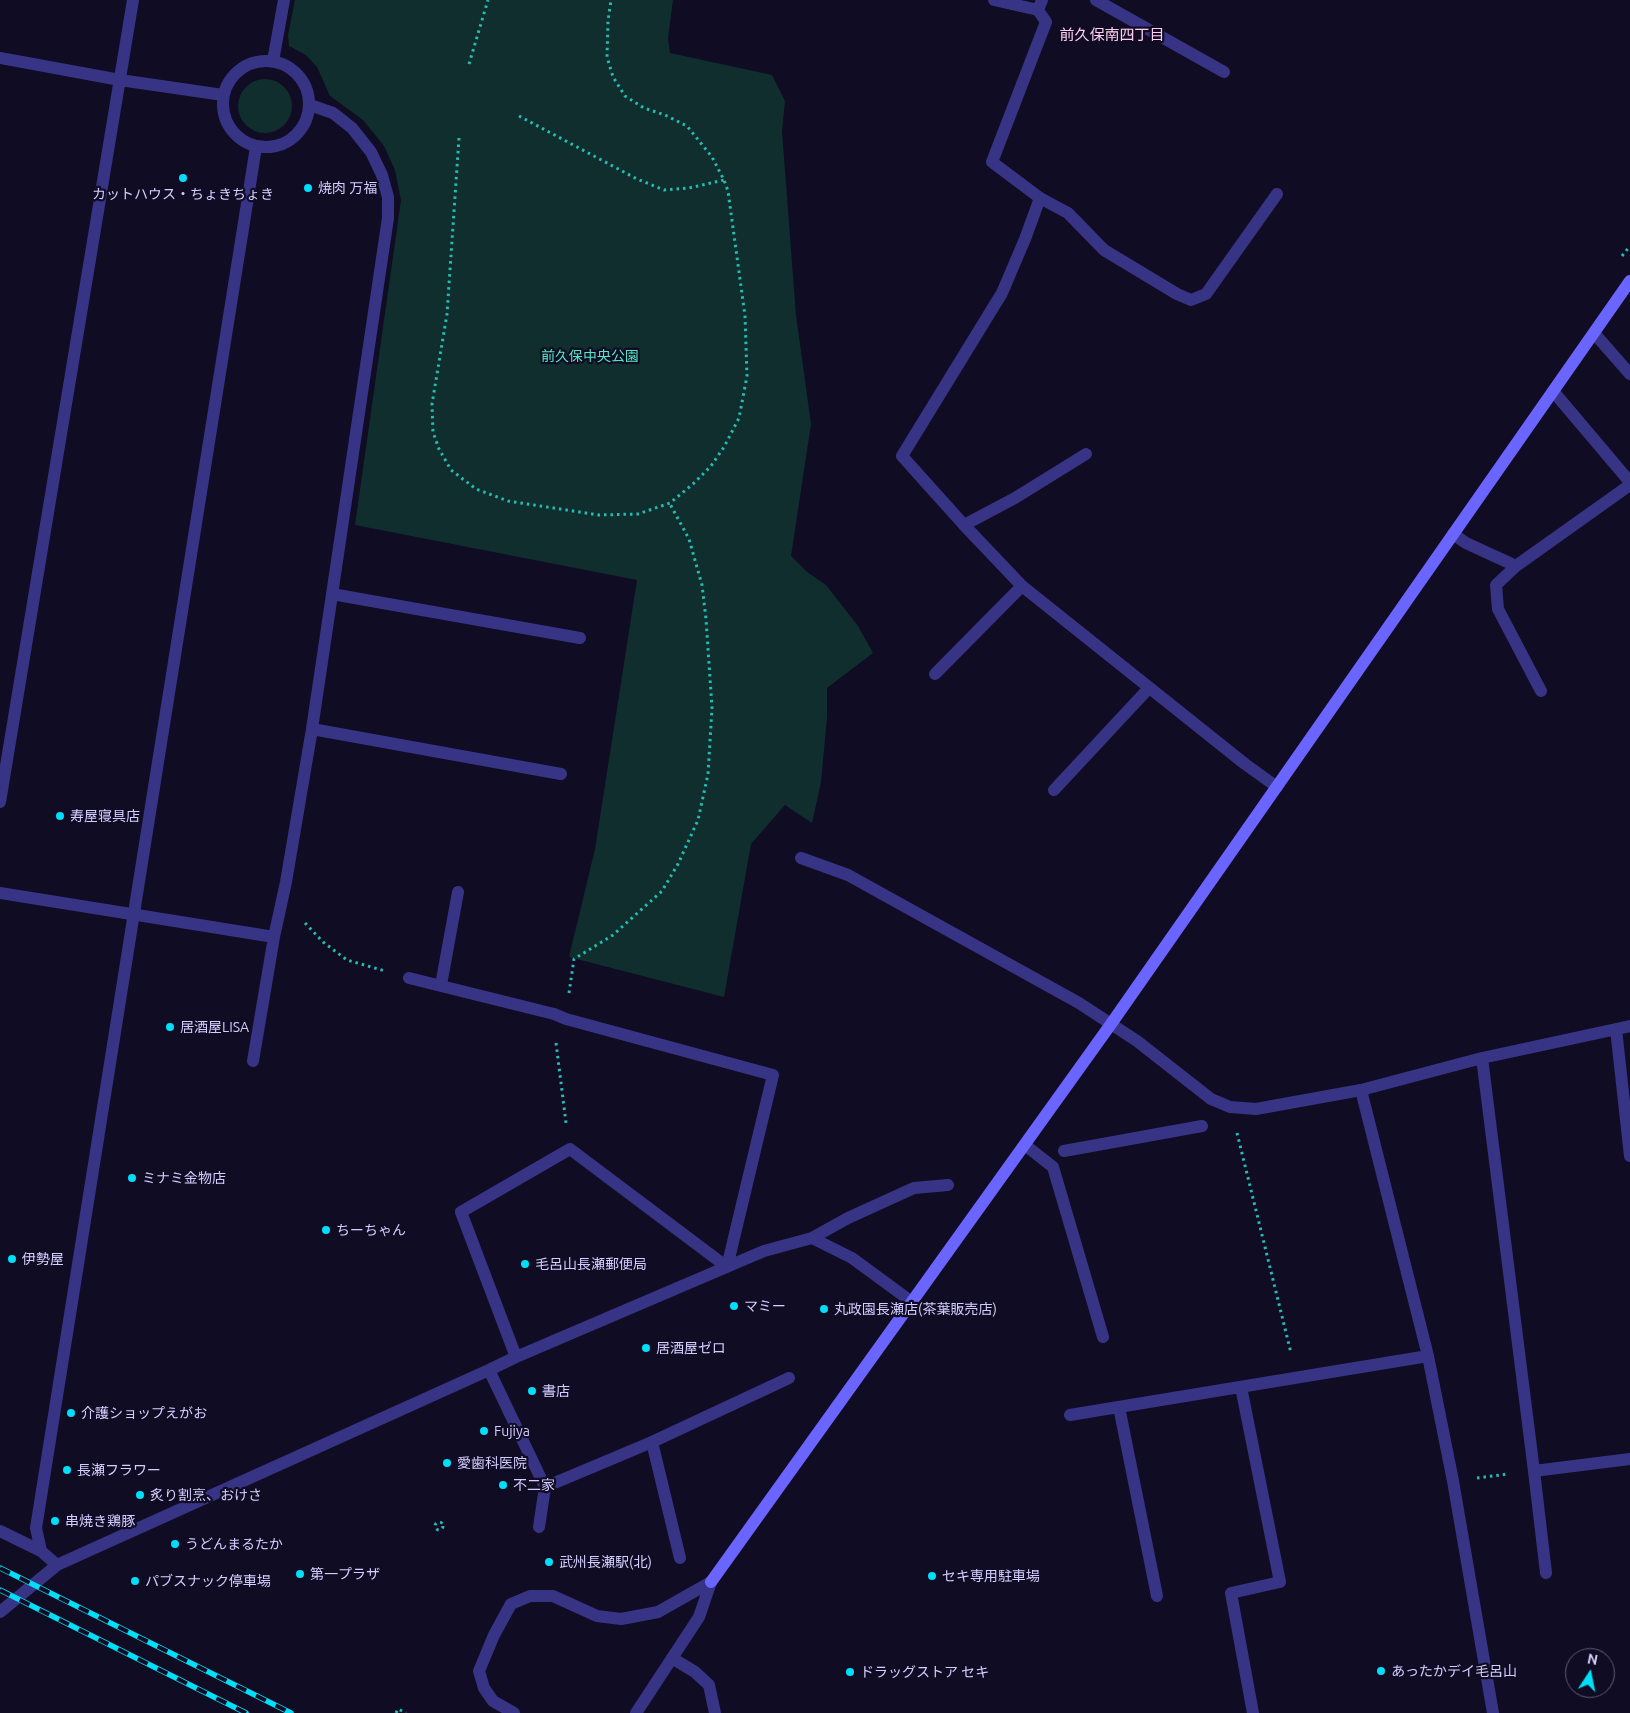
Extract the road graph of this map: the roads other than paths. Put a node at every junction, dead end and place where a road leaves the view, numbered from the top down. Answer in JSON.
{"nodes":[{"id":1,"x":133,"y":0,"type":"edge"},
{"id":2,"x":284,"y":0,"type":"edge"},
{"id":3,"x":994,"y":0,"type":"edge"},
{"id":4,"x":1096,"y":0,"type":"edge"},
{"id":5,"x":1040,"y":5,"type":"edge"},
{"id":6,"x":0,"y":58,"type":"edge"},
{"id":7,"x":274,"y":61,"type":"junction"},
{"id":8,"x":1224,"y":72,"type":"dead end"},
{"id":9,"x":120,"y":80,"type":"junction"},
{"id":10,"x":223,"y":95,"type":"junction"},
{"id":11,"x":310,"y":105,"type":"junction"},
{"id":12,"x":256,"y":146,"type":"junction"},
{"id":13,"x":1277,"y":194,"type":"dead end"},
{"id":14,"x":1040,"y":198,"type":"junction"},
{"id":15,"x":1630,"y":281,"type":"edge"},
{"id":16,"x":1594,"y":333,"type":"junction"},
{"id":17,"x":1630,"y":374,"type":"edge"},
{"id":18,"x":1553,"y":391,"type":"junction"},
{"id":19,"x":1086,"y":454,"type":"dead end"},
{"id":20,"x":1630,"y":483,"type":"edge"},
{"id":21,"x":964,"y":525,"type":"junction"},
{"id":22,"x":1453,"y":534,"type":"junction"},
{"id":23,"x":1516,"y":566,"type":"junction"},
{"id":24,"x":1022,"y":586,"type":"junction"},
{"id":25,"x":332,"y":594,"type":"junction"},
{"id":26,"x":580,"y":638,"type":"dead end"},
{"id":27,"x":935,"y":674,"type":"dead end"},
{"id":28,"x":1149,"y":688,"type":"junction"},
{"id":29,"x":1541,"y":691,"type":"dead end"},
{"id":30,"x":312,"y":729,"type":"junction"},
{"id":31,"x":561,"y":774,"type":"dead end"},
{"id":32,"x":1277,"y":788,"type":"junction"},
{"id":33,"x":1054,"y":790,"type":"dead end"},
{"id":34,"x":0,"y":802,"type":"edge"},
{"id":35,"x":801,"y":858,"type":"dead end"},
{"id":36,"x":458,"y":892,"type":"dead end"},
{"id":37,"x":0,"y":893,"type":"edge"},
{"id":38,"x":134,"y":915,"type":"junction"},
{"id":39,"x":274,"y":937,"type":"junction"},
{"id":40,"x":409,"y":978,"type":"road end"},
{"id":41,"x":441,"y":985,"type":"junction"},
{"id":42,"x":1111,"y":1024,"type":"junction"},
{"id":43,"x":1630,"y":1026,"type":"edge"},
{"id":44,"x":1616,"y":1029,"type":"junction"},
{"id":45,"x":1482,"y":1058,"type":"junction"},
{"id":46,"x":253,"y":1061,"type":"dead end"},
{"id":47,"x":1361,"y":1090,"type":"junction"},
{"id":48,"x":1202,"y":1126,"type":"dead end"},
{"id":49,"x":1025,"y":1145,"type":"junction"},
{"id":50,"x":1064,"y":1151,"type":"dead end"},
{"id":51,"x":1630,"y":1156,"type":"edge"},
{"id":52,"x":948,"y":1185,"type":"dead end"},
{"id":53,"x":812,"y":1238,"type":"junction"},
{"id":54,"x":727,"y":1267,"type":"junction"},
{"id":55,"x":912,"y":1302,"type":"junction"},
{"id":56,"x":1103,"y":1338,"type":"dead end"},
{"id":57,"x":1428,"y":1356,"type":"junction"},
{"id":58,"x":516,"y":1357,"type":"junction"},
{"id":59,"x":489,"y":1370,"type":"junction"},
{"id":60,"x":789,"y":1378,"type":"dead end"},
{"id":61,"x":1241,"y":1387,"type":"junction"},
{"id":62,"x":1119,"y":1407,"type":"junction"},
{"id":63,"x":1070,"y":1415,"type":"dead end"},
{"id":64,"x":652,"y":1442,"type":"junction"},
{"id":65,"x":1630,"y":1459,"type":"edge"},
{"id":66,"x":1534,"y":1471,"type":"junction"},
{"id":67,"x":545,"y":1487,"type":"junction"},
{"id":68,"x":539,"y":1527,"type":"dead end"},
{"id":69,"x":0,"y":1532,"type":"edge"},
{"id":70,"x":41,"y":1551,"type":"junction"},
{"id":71,"x":680,"y":1558,"type":"dead end"},
{"id":72,"x":57,"y":1565,"type":"junction"},
{"id":73,"x":1546,"y":1573,"type":"dead end"},
{"id":74,"x":711,"y":1582,"type":"junction"},
{"id":75,"x":1157,"y":1596,"type":"dead end"},
{"id":76,"x":0,"y":1612,"type":"edge"},
{"id":77,"x":672,"y":1658,"type":"junction"},
{"id":78,"x":514,"y":1713,"type":"edge"},
{"id":79,"x":636,"y":1713,"type":"edge"},
{"id":80,"x":715,"y":1713,"type":"edge"},
{"id":81,"x":1253,"y":1713,"type":"edge"},
{"id":82,"x":1493,"y":1713,"type":"edge"}],
"edges":[{"from":1,"to":9,"type":"street"},
{"from":2,"to":7,"type":"street"},
{"from":3,"to":5,"type":"street"},
{"from":4,"to":8,"type":"street"},
{"from":5,"to":14,"type":"street"},
{"from":6,"to":9,"type":"street"},
{"from":7,"to":10,"type":"street"},
{"from":7,"to":11,"type":"street"},
{"from":9,"to":10,"type":"street"},
{"from":9,"to":34,"type":"street"},
{"from":10,"to":12,"type":"street"},
{"from":11,"to":12,"type":"street"},
{"from":11,"to":25,"type":"street"},
{"from":12,"to":38,"type":"street"},
{"from":13,"to":14,"type":"street"},
{"from":14,"to":21,"type":"street"},
{"from":15,"to":16,"type":"street"},
{"from":16,"to":17,"type":"street"},
{"from":16,"to":18,"type":"street"},
{"from":18,"to":20,"type":"street"},
{"from":18,"to":22,"type":"street"},
{"from":19,"to":21,"type":"street"},
{"from":20,"to":23,"type":"street"},
{"from":21,"to":24,"type":"street"},
{"from":22,"to":23,"type":"street"},
{"from":22,"to":32,"type":"street"},
{"from":23,"to":29,"type":"street"},
{"from":24,"to":27,"type":"street"},
{"from":24,"to":28,"type":"street"},
{"from":25,"to":26,"type":"street"},
{"from":25,"to":30,"type":"street"},
{"from":28,"to":32,"type":"street"},
{"from":28,"to":33,"type":"street"},
{"from":30,"to":31,"type":"street"},
{"from":30,"to":39,"type":"street"},
{"from":32,"to":42,"type":"street"},
{"from":35,"to":42,"type":"street"},
{"from":36,"to":41,"type":"street"},
{"from":37,"to":38,"type":"street"},
{"from":38,"to":39,"type":"street"},
{"from":38,"to":70,"type":"street"},
{"from":39,"to":46,"type":"street"},
{"from":40,"to":41,"type":"street"},
{"from":41,"to":54,"type":"street"},
{"from":42,"to":47,"type":"street"},
{"from":42,"to":49,"type":"street"},
{"from":43,"to":44,"type":"street"},
{"from":44,"to":45,"type":"street"},
{"from":44,"to":51,"type":"street"},
{"from":45,"to":47,"type":"street"},
{"from":45,"to":66,"type":"street"},
{"from":47,"to":57,"type":"street"},
{"from":48,"to":50,"type":"street"},
{"from":49,"to":55,"type":"street"},
{"from":49,"to":56,"type":"street"},
{"from":52,"to":53,"type":"street"},
{"from":53,"to":54,"type":"street"},
{"from":53,"to":55,"type":"street"},
{"from":54,"to":58,"type":"street"},
{"from":54,"to":58,"type":"street"},
{"from":55,"to":74,"type":"street"},
{"from":57,"to":61,"type":"street"},
{"from":57,"to":82,"type":"street"},
{"from":58,"to":59,"type":"street"},
{"from":59,"to":67,"type":"street"},
{"from":59,"to":72,"type":"street"},
{"from":60,"to":64,"type":"street"},
{"from":61,"to":62,"type":"street"},
{"from":61,"to":81,"type":"street"},
{"from":62,"to":63,"type":"street"},
{"from":62,"to":75,"type":"street"},
{"from":64,"to":67,"type":"street"},
{"from":64,"to":71,"type":"street"},
{"from":65,"to":66,"type":"street"},
{"from":66,"to":73,"type":"street"},
{"from":67,"to":68,"type":"street"},
{"from":69,"to":70,"type":"street"},
{"from":70,"to":72,"type":"street"},
{"from":72,"to":76,"type":"street"},
{"from":74,"to":77,"type":"street"},
{"from":74,"to":78,"type":"street"},
{"from":77,"to":79,"type":"street"},
{"from":77,"to":80,"type":"street"}]}
